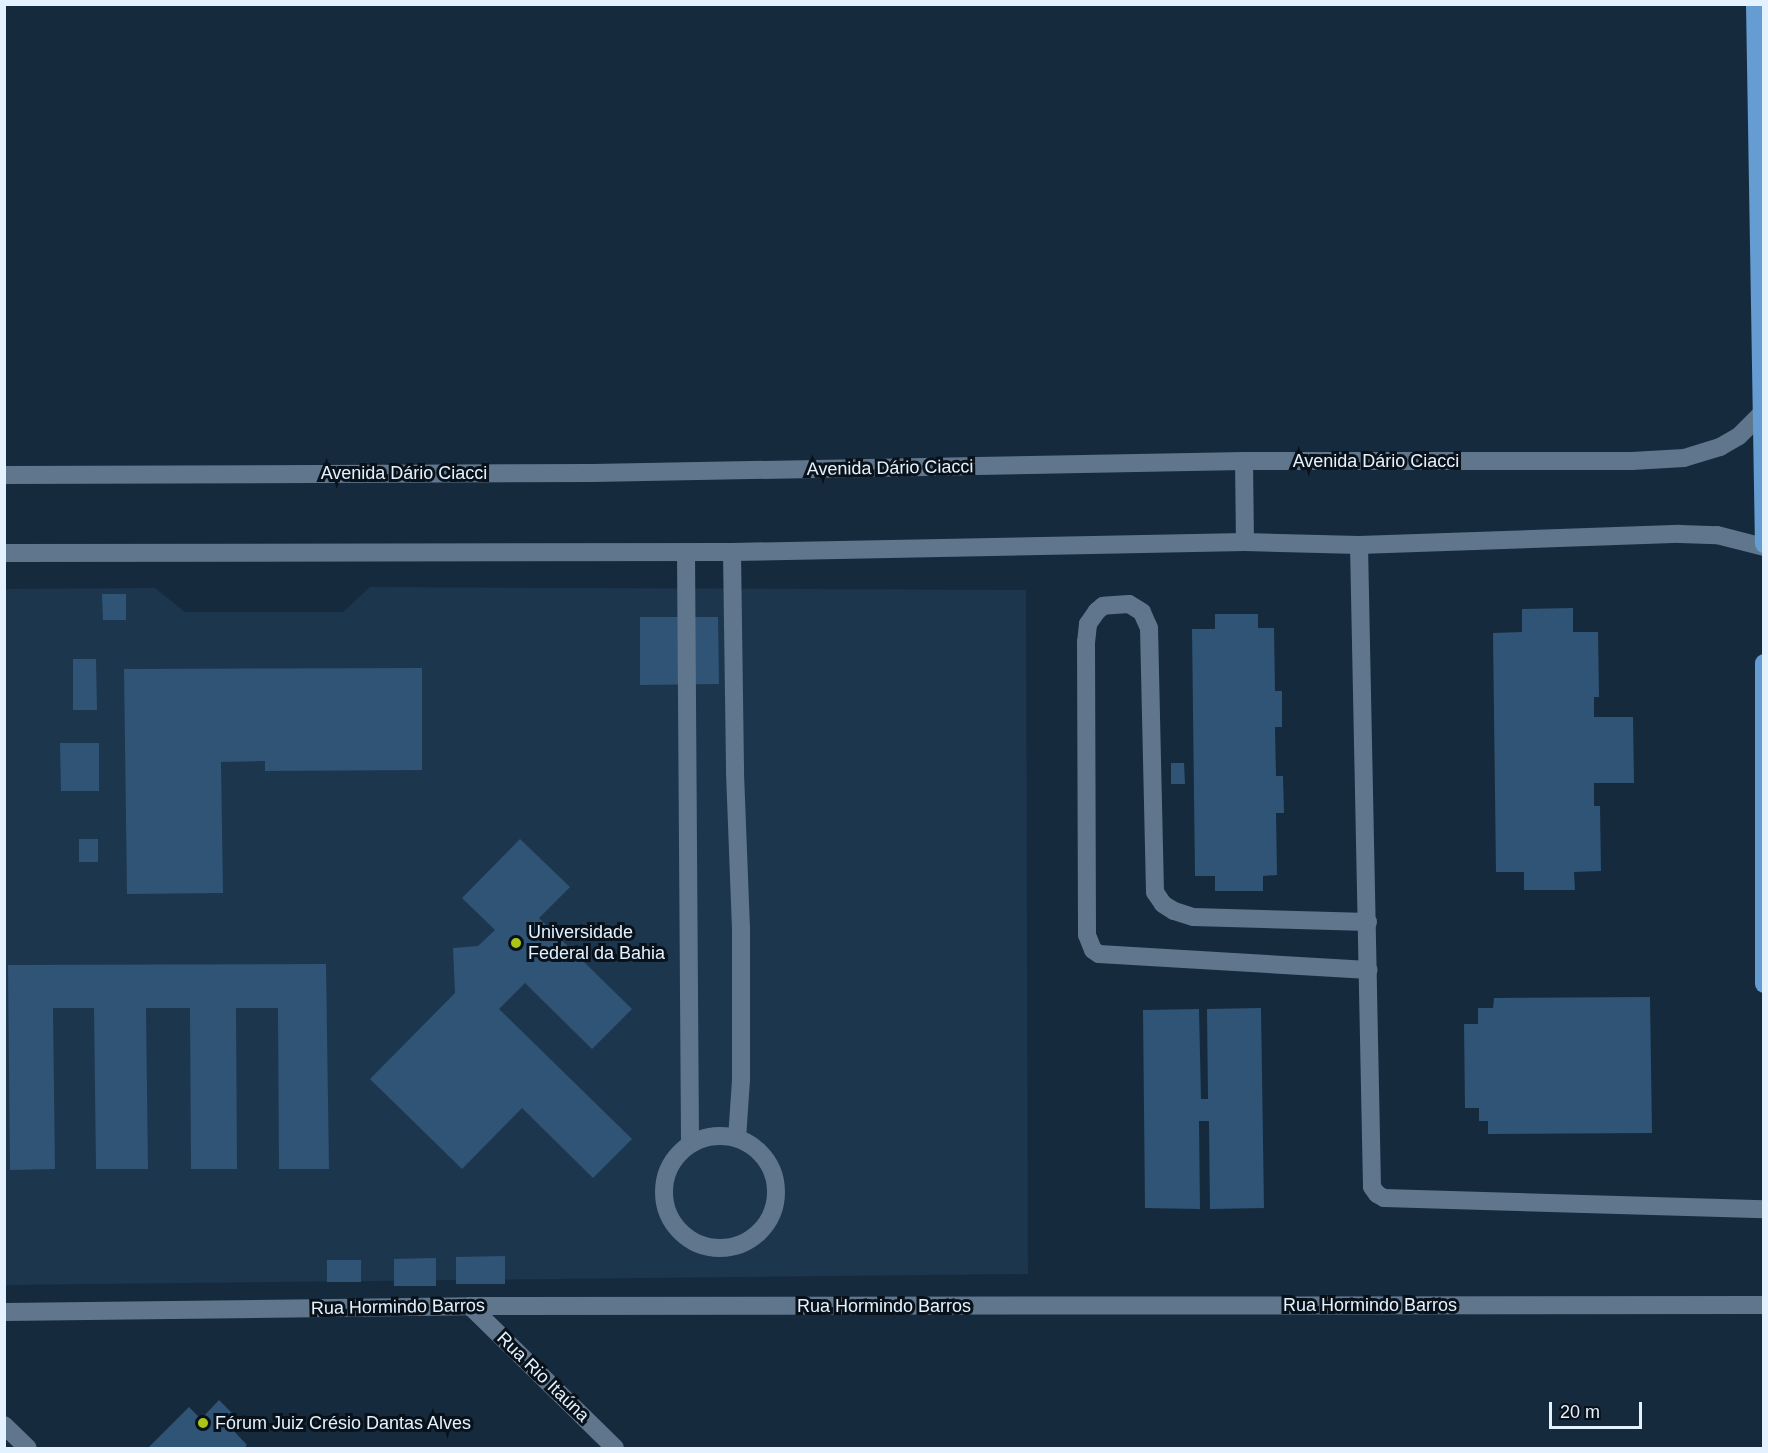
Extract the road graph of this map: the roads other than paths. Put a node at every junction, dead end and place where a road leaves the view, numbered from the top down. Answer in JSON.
{"nodes":[{"id":1,"x":1755,"y":4,"type":"edge"},
{"id":2,"x":1761,"y":414,"type":"junction"},
{"id":3,"x":1244,"y":461,"type":"junction"},
{"id":4,"x":4,"y":475,"type":"edge"},
{"id":5,"x":1245,"y":542,"type":"junction"},
{"id":6,"x":1359,"y":545,"type":"junction"},
{"id":7,"x":1764,"y":546,"type":"edge"},
{"id":8,"x":686,"y":552,"type":"junction"},
{"id":9,"x":732,"y":552,"type":"junction"},
{"id":10,"x":4,"y":553,"type":"edge"},
{"id":11,"x":1764,"y":663,"type":"edge"},
{"id":12,"x":1368,"y":922,"type":"junction"},
{"id":13,"x":1369,"y":970,"type":"junction"},
{"id":14,"x":1764,"y":982,"type":"edge"},
{"id":15,"x":737,"y":1138,"type":"junction"},
{"id":16,"x":690,"y":1143,"type":"junction"},
{"id":17,"x":1764,"y":1209,"type":"edge"},
{"id":18,"x":1764,"y":1305,"type":"edge"},
{"id":19,"x":470,"y":1306,"type":"junction"},
{"id":20,"x":4,"y":1312,"type":"edge"},
{"id":21,"x":4,"y":1425,"type":"edge"},
{"id":22,"x":28,"y":1449,"type":"edge"},
{"id":23,"x":615,"y":1449,"type":"edge"}],
"edges":[{"from":1,"to":2,"type":"main road"},
{"from":2,"to":3,"type":"street","name":"Avenida Dário Ciacci"},
{"from":2,"to":7,"type":"main road"},
{"from":3,"to":4,"type":"street","name":"Avenida Dário Ciacci"},
{"from":3,"to":5,"type":"street"},
{"from":5,"to":6,"type":"street"},
{"from":5,"to":9,"type":"street"},
{"from":6,"to":7,"type":"street"},
{"from":6,"to":12,"type":"street"},
{"from":8,"to":9,"type":"street"},
{"from":8,"to":10,"type":"street"},
{"from":8,"to":16,"type":"street"},
{"from":9,"to":15,"type":"street"},
{"from":11,"to":14,"type":"main road"},
{"from":12,"to":13,"type":"street"},
{"from":12,"to":13,"type":"street"},
{"from":13,"to":17,"type":"street"},
{"from":15,"to":16,"type":"street"},
{"from":15,"to":16,"type":"street"},
{"from":18,"to":19,"type":"street","name":"Rua Hormindo Barros"},
{"from":19,"to":20,"type":"street","name":"Rua Hormindo Barros"},
{"from":19,"to":23,"type":"street","name":"Rua Rio Itaúna"},
{"from":21,"to":22,"type":"street"}]}
